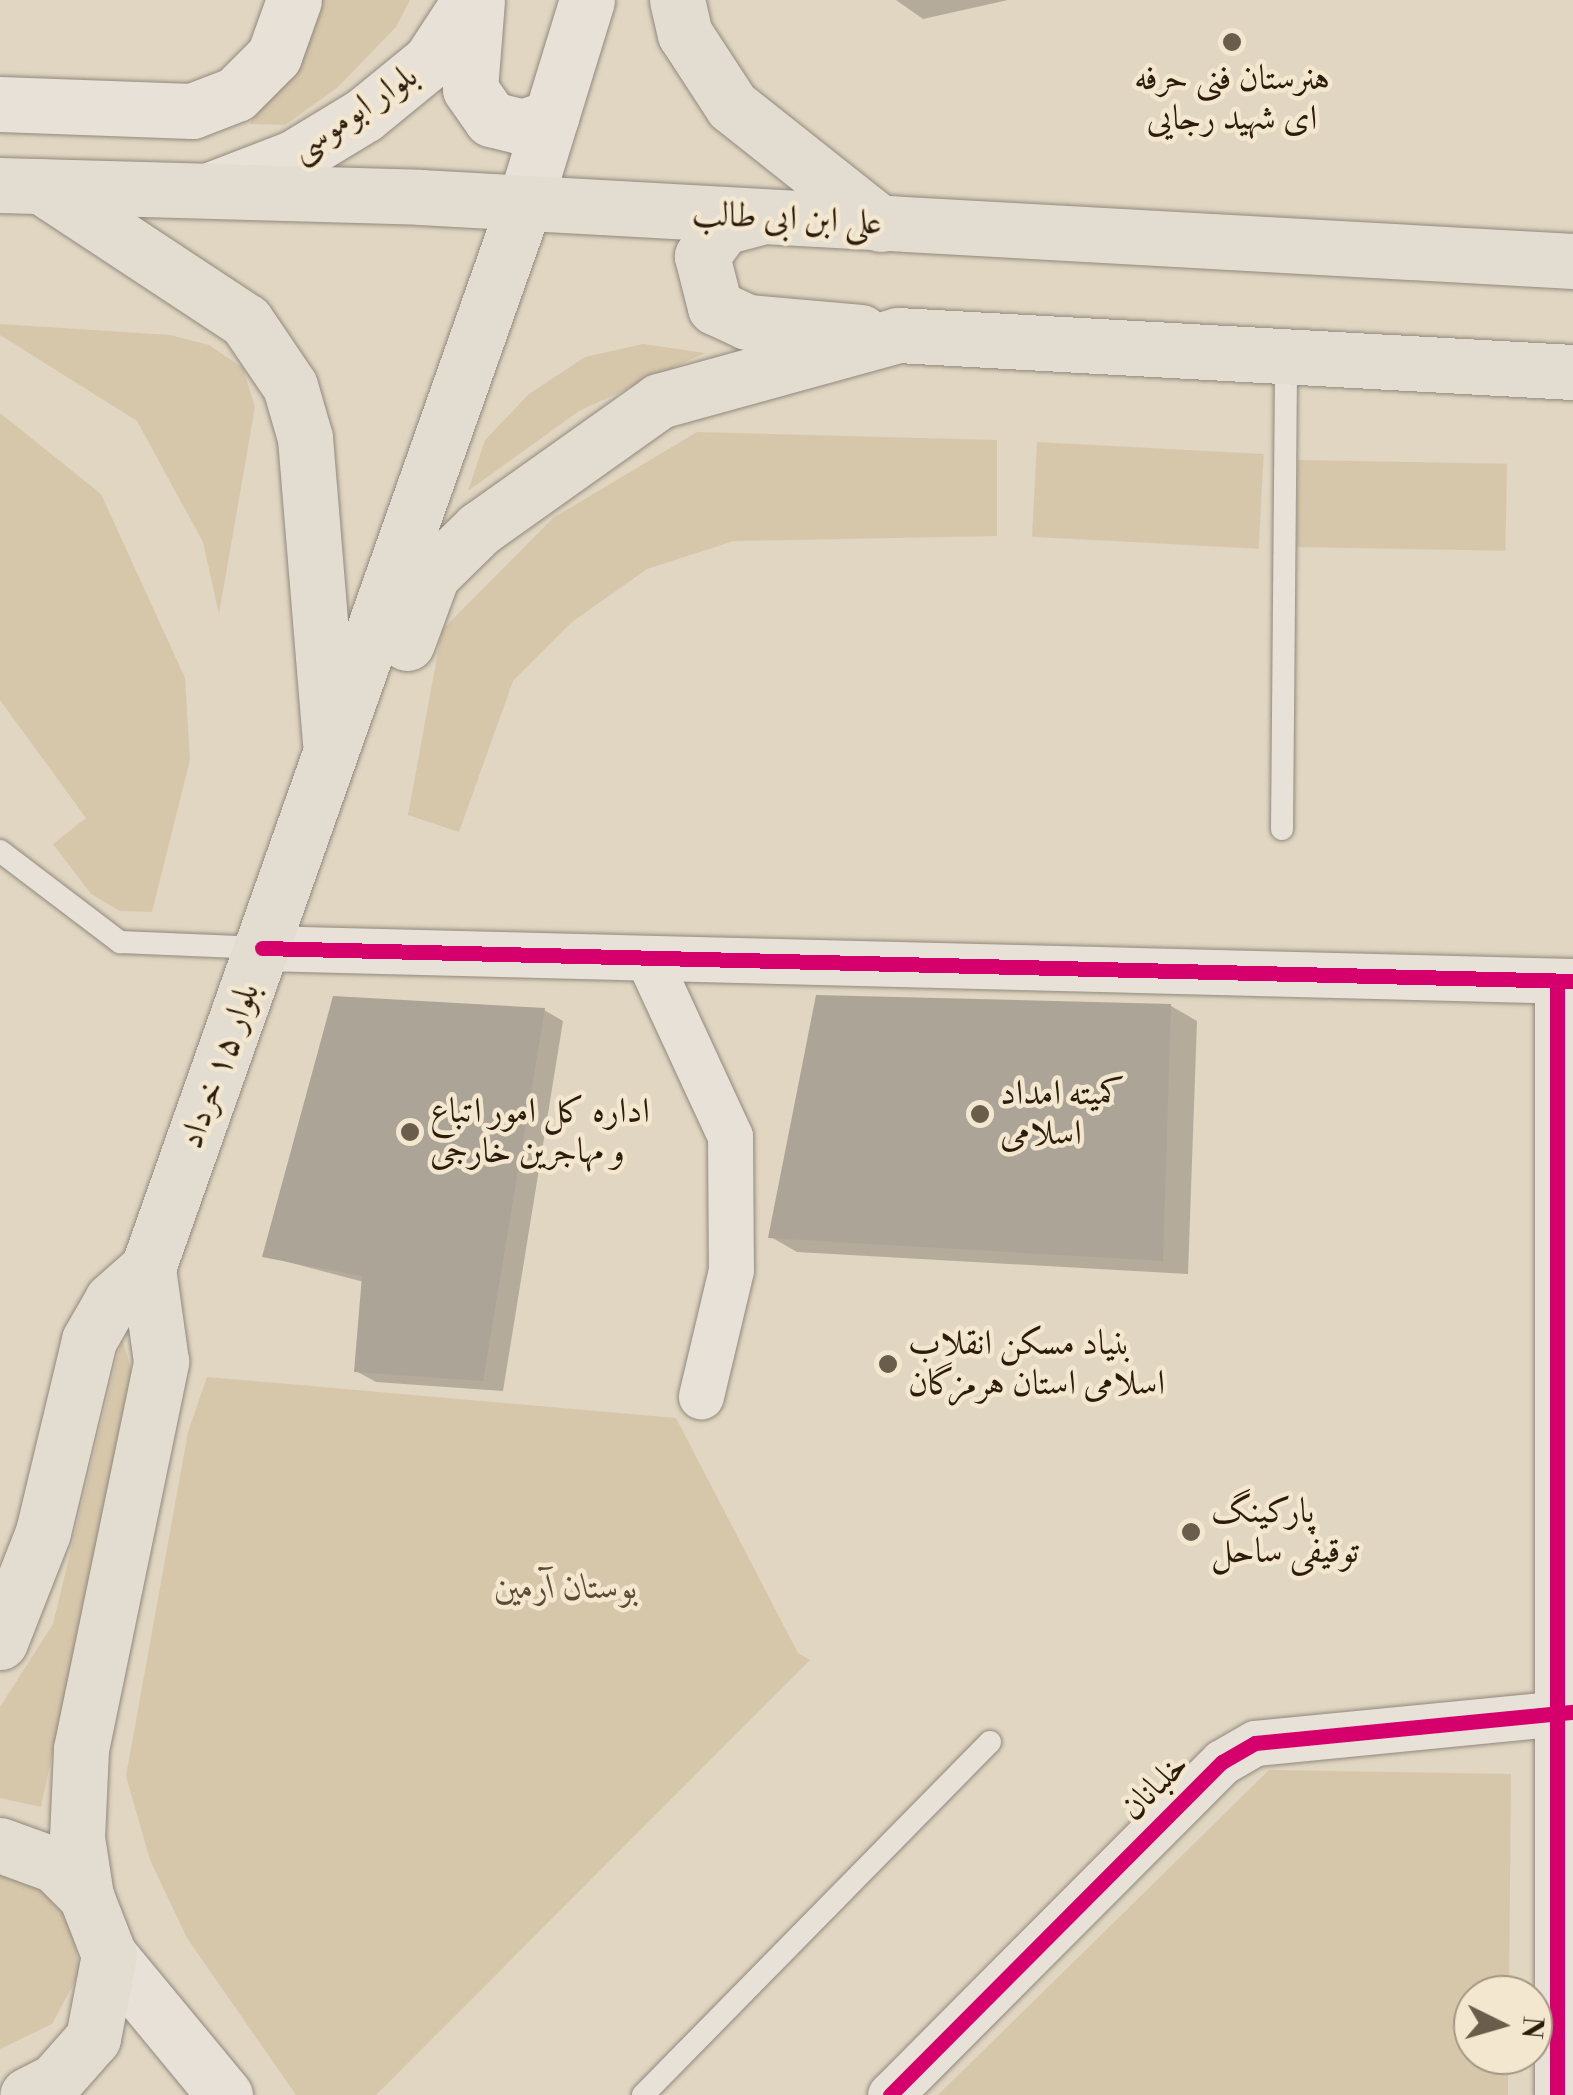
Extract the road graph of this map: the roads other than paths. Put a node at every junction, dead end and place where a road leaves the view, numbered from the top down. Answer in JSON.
{"nodes":[{"id":1,"x":294,"y":0,"type":"edge"},
{"id":2,"x":474,"y":0,"type":"edge"},
{"id":3,"x":587,"y":0,"type":"edge"},
{"id":4,"x":676,"y":0,"type":"edge"},
{"id":5,"x":0,"y":104,"type":"edge"},
{"id":6,"x":551,"y":117,"type":"junction"},
{"id":7,"x":19,"y":185,"type":"edge"},
{"id":8,"x":210,"y":190,"type":"junction"},
{"id":9,"x":524,"y":205,"type":"junction"},
{"id":10,"x":758,"y":218,"type":"junction"},
{"id":11,"x":881,"y":224,"type":"junction"},
{"id":12,"x":1567,"y":256,"type":"edge"},
{"id":13,"x":898,"y":335,"type":"junction"},
{"id":14,"x":1286,"y":357,"type":"junction"},
{"id":15,"x":1573,"y":372,"type":"edge"},
{"id":16,"x":331,"y":755,"type":"junction"},
{"id":17,"x":1282,"y":829,"type":"dead end"},
{"id":18,"x":0,"y":851,"type":"edge"},
{"id":19,"x":262,"y":948,"type":"junction"},
{"id":20,"x":650,"y":963,"type":"junction"},
{"id":21,"x":1565,"y":981,"type":"edge"},
{"id":22,"x":148,"y":1268,"type":"junction"},
{"id":23,"x":701,"y":1396,"type":"dead end"},
{"id":24,"x":0,"y":1642,"type":"edge"},
{"id":25,"x":1564,"y":1712,"type":"edge"},
{"id":26,"x":990,"y":1742,"type":"dead end"},
{"id":27,"x":0,"y":1845,"type":"edge"},
{"id":28,"x":86,"y":1896,"type":"junction"},
{"id":29,"x":109,"y":1955,"type":"junction"},
{"id":30,"x":56,"y":2090,"type":"edge"},
{"id":31,"x":225,"y":2095,"type":"edge"},
{"id":32,"x":643,"y":2095,"type":"edge"},
{"id":33,"x":890,"y":2095,"type":"edge"},
{"id":34,"x":1557,"y":2095,"type":"edge"}],
"edges":[{"from":1,"to":5,"type":"main road"},
{"from":2,"to":6,"type":"main road"},
{"from":2,"to":8,"type":"main road","name":"بلوار ابوموسی"},
{"from":3,"to":6,"type":"main road"},
{"from":4,"to":11,"type":"main road"},
{"from":6,"to":9,"type":"main road"},
{"from":7,"to":8,"type":"main road","name":"علی ابن ابی طالب"},
{"from":7,"to":16,"type":"main road"},
{"from":8,"to":9,"type":"main road","name":"علی ابن ابی طالب"},
{"from":9,"to":10,"type":"main road","name":"علی ابن ابی طالب"},
{"from":9,"to":16,"type":"main road","name":"بلوار ۱۵ خرداد"},
{"from":10,"to":11,"type":"main road","name":"علی ابن ابی طالب"},
{"from":10,"to":13,"type":"main road"},
{"from":11,"to":12,"type":"main road","name":"علی ابن ابی طالب"},
{"from":13,"to":14,"type":"main road"},
{"from":13,"to":16,"type":"main road"},
{"from":14,"to":15,"type":"main road"},
{"from":14,"to":17,"type":"lane"},
{"from":16,"to":19,"type":"main road","name":"بلوار ۱۵ خرداد"},
{"from":18,"to":19,"type":"lane"},
{"from":19,"to":20,"type":"street"},
{"from":19,"to":22,"type":"main road","name":"بلوار ۱۵ خرداد"},
{"from":20,"to":21,"type":"street"},
{"from":20,"to":23,"type":"street"},
{"from":21,"to":25,"type":"street"},
{"from":22,"to":24,"type":"main road"},
{"from":22,"to":28,"type":"main road","name":"بلوار ۱۵ خرداد"},
{"from":25,"to":33,"type":"street","name":"خلبانان"},
{"from":25,"to":34,"type":"street"},
{"from":26,"to":32,"type":"lane"},
{"from":27,"to":28,"type":"main road"},
{"from":28,"to":29,"type":"main road"},
{"from":29,"to":30,"type":"main road"},
{"from":29,"to":31,"type":"main road"}]}
